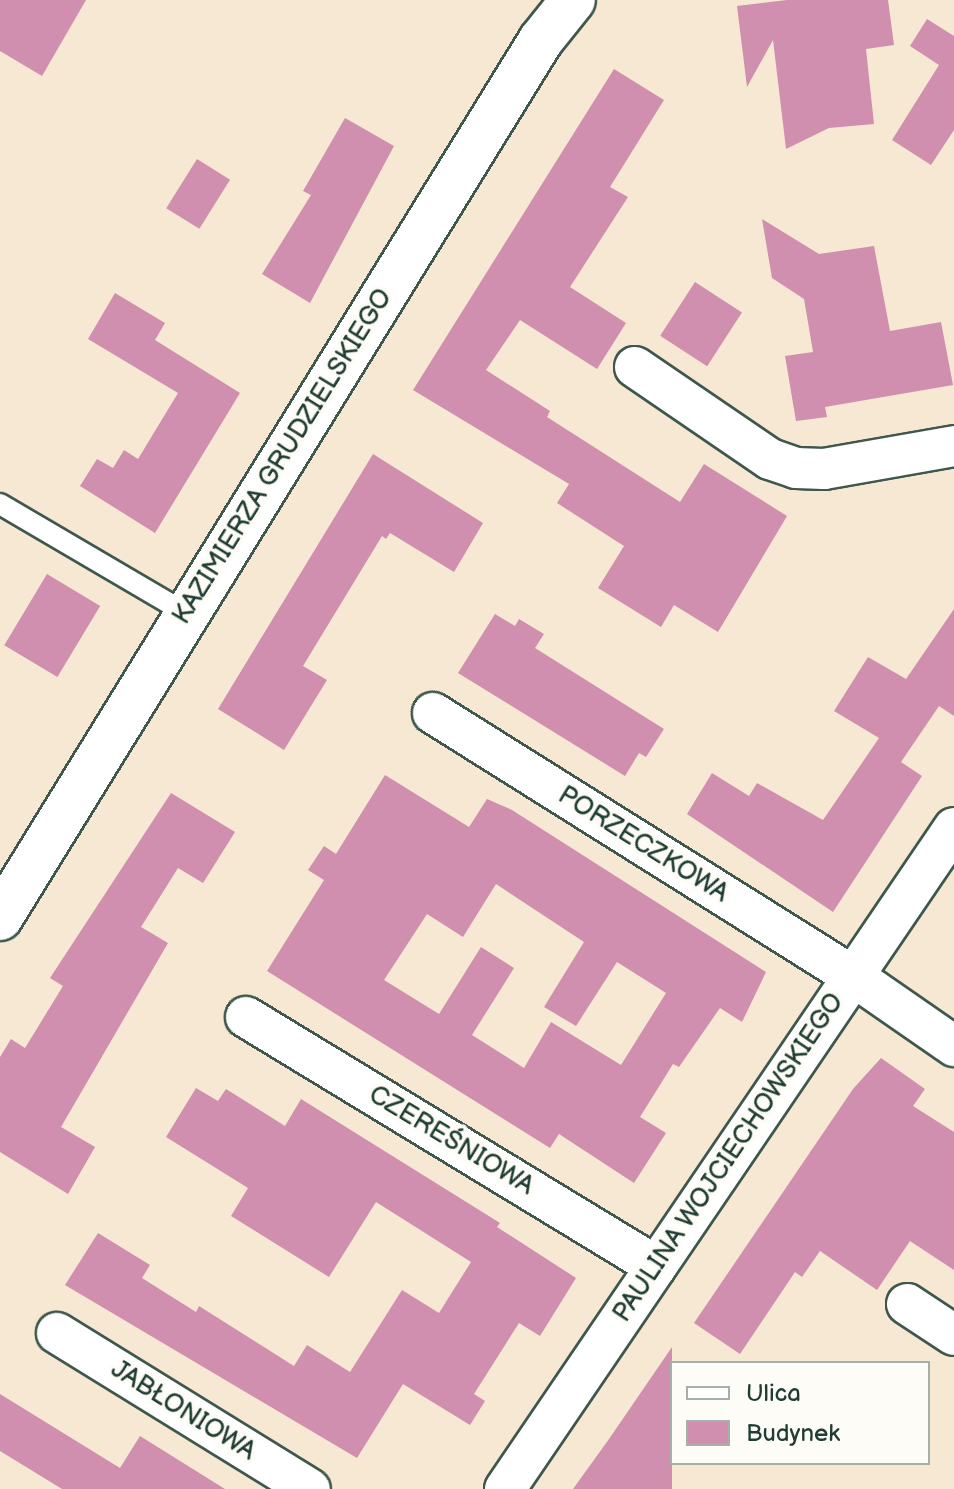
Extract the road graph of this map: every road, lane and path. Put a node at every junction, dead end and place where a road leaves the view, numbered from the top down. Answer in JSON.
{"nodes":[{"id":1,"x":573,"y":0,"type":"edge"},
{"id":2,"x":635,"y":367,"type":"dead end"},
{"id":3,"x":954,"y":446,"type":"edge"},
{"id":4,"x":0,"y":504,"type":"edge"},
{"id":5,"x":186,"y":613,"type":"junction"},
{"id":6,"x":433,"y":713,"type":"dead end"},
{"id":7,"x":954,"y":828,"type":"edge"},
{"id":8,"x":0,"y":918,"type":"edge"},
{"id":9,"x":853,"y":976,"type":"junction"},
{"id":10,"x":246,"y":1017,"type":"dead end"},
{"id":11,"x":954,"y":1046,"type":"edge"},
{"id":12,"x":656,"y":1266,"type":"junction"},
{"id":13,"x":907,"y":1304,"type":"dead end"},
{"id":14,"x":57,"y":1333,"type":"dead end"},
{"id":15,"x":954,"y":1335,"type":"edge"},
{"id":16,"x":310,"y":1489,"type":"edge"},
{"id":17,"x":505,"y":1489,"type":"edge"}],
"edges":[{"from":1,"to":5,"type":"street","name":"KAZIMIERZA GRUDZIELSKIEGO"},
{"from":2,"to":3,"type":"street"},
{"from":4,"to":5,"type":"lane"},
{"from":5,"to":8,"type":"street","name":"KAZIMIERZA GRUDZIELSKIEGO"},
{"from":6,"to":9,"type":"street","name":"PORZECZKOWA"},
{"from":7,"to":9,"type":"street","name":"PAULINA WOJCIECHOWSKIEGO"},
{"from":9,"to":11,"type":"street","name":"PORZECZKOWA"},
{"from":9,"to":12,"type":"street","name":"PAULINA WOJCIECHOWSKIEGO"},
{"from":10,"to":12,"type":"street","name":"CZEREŚNIOWA"},
{"from":12,"to":17,"type":"street","name":"PAULINA WOJCIECHOWSKIEGO"},
{"from":13,"to":15,"type":"street"},
{"from":14,"to":16,"type":"street","name":"JABŁONIOWA"}]}
